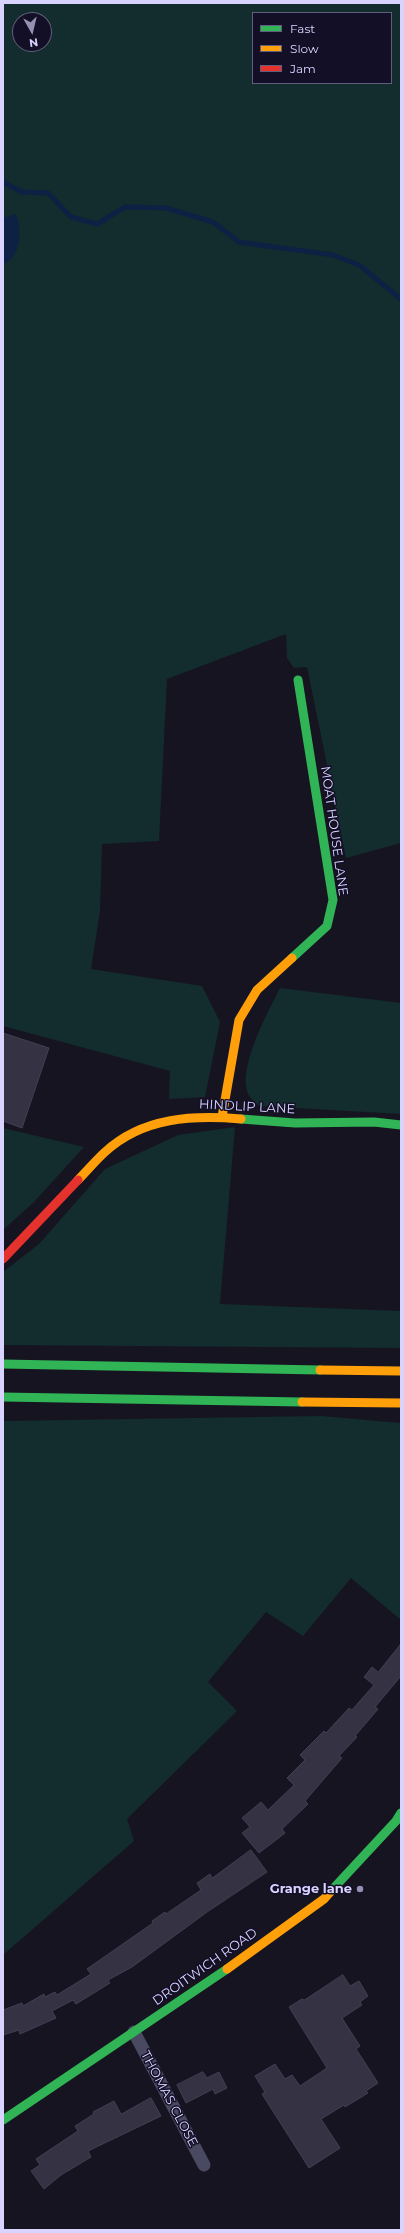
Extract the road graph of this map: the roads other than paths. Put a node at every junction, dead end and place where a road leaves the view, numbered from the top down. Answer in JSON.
{"nodes":[{"id":1,"x":298,"y":680,"type":"dead end"},
{"id":2,"x":222,"y":1117,"type":"junction"},
{"id":3,"x":401,"y":1126,"type":"edge"},
{"id":4,"x":3,"y":1259,"type":"edge"},
{"id":5,"x":3,"y":1364,"type":"edge"},
{"id":6,"x":401,"y":1371,"type":"edge"},
{"id":7,"x":3,"y":1397,"type":"edge"},
{"id":8,"x":401,"y":1403,"type":"edge"},
{"id":9,"x":399,"y":1819,"type":"edge"},
{"id":10,"x":134,"y":2032,"type":"junction"},
{"id":11,"x":3,"y":2120,"type":"edge"},
{"id":12,"x":204,"y":2165,"type":"dead end"}],
"edges":[{"from":1,"to":2,"type":"main road","name":"MOAT HOUSE LANE"},
{"from":2,"to":3,"type":"main road","name":"HINDLIP LANE"},
{"from":2,"to":4,"type":"main road","name":"HINDLIP LANE"},
{"from":5,"to":6,"type":"main road"},
{"from":7,"to":8,"type":"main road"},
{"from":9,"to":10,"type":"main road","name":"DROITWICH ROAD"},
{"from":10,"to":11,"type":"main road","name":"DROITWICH ROAD"},
{"from":10,"to":12,"type":"street","name":"THOMAS CLOSE"}]}
